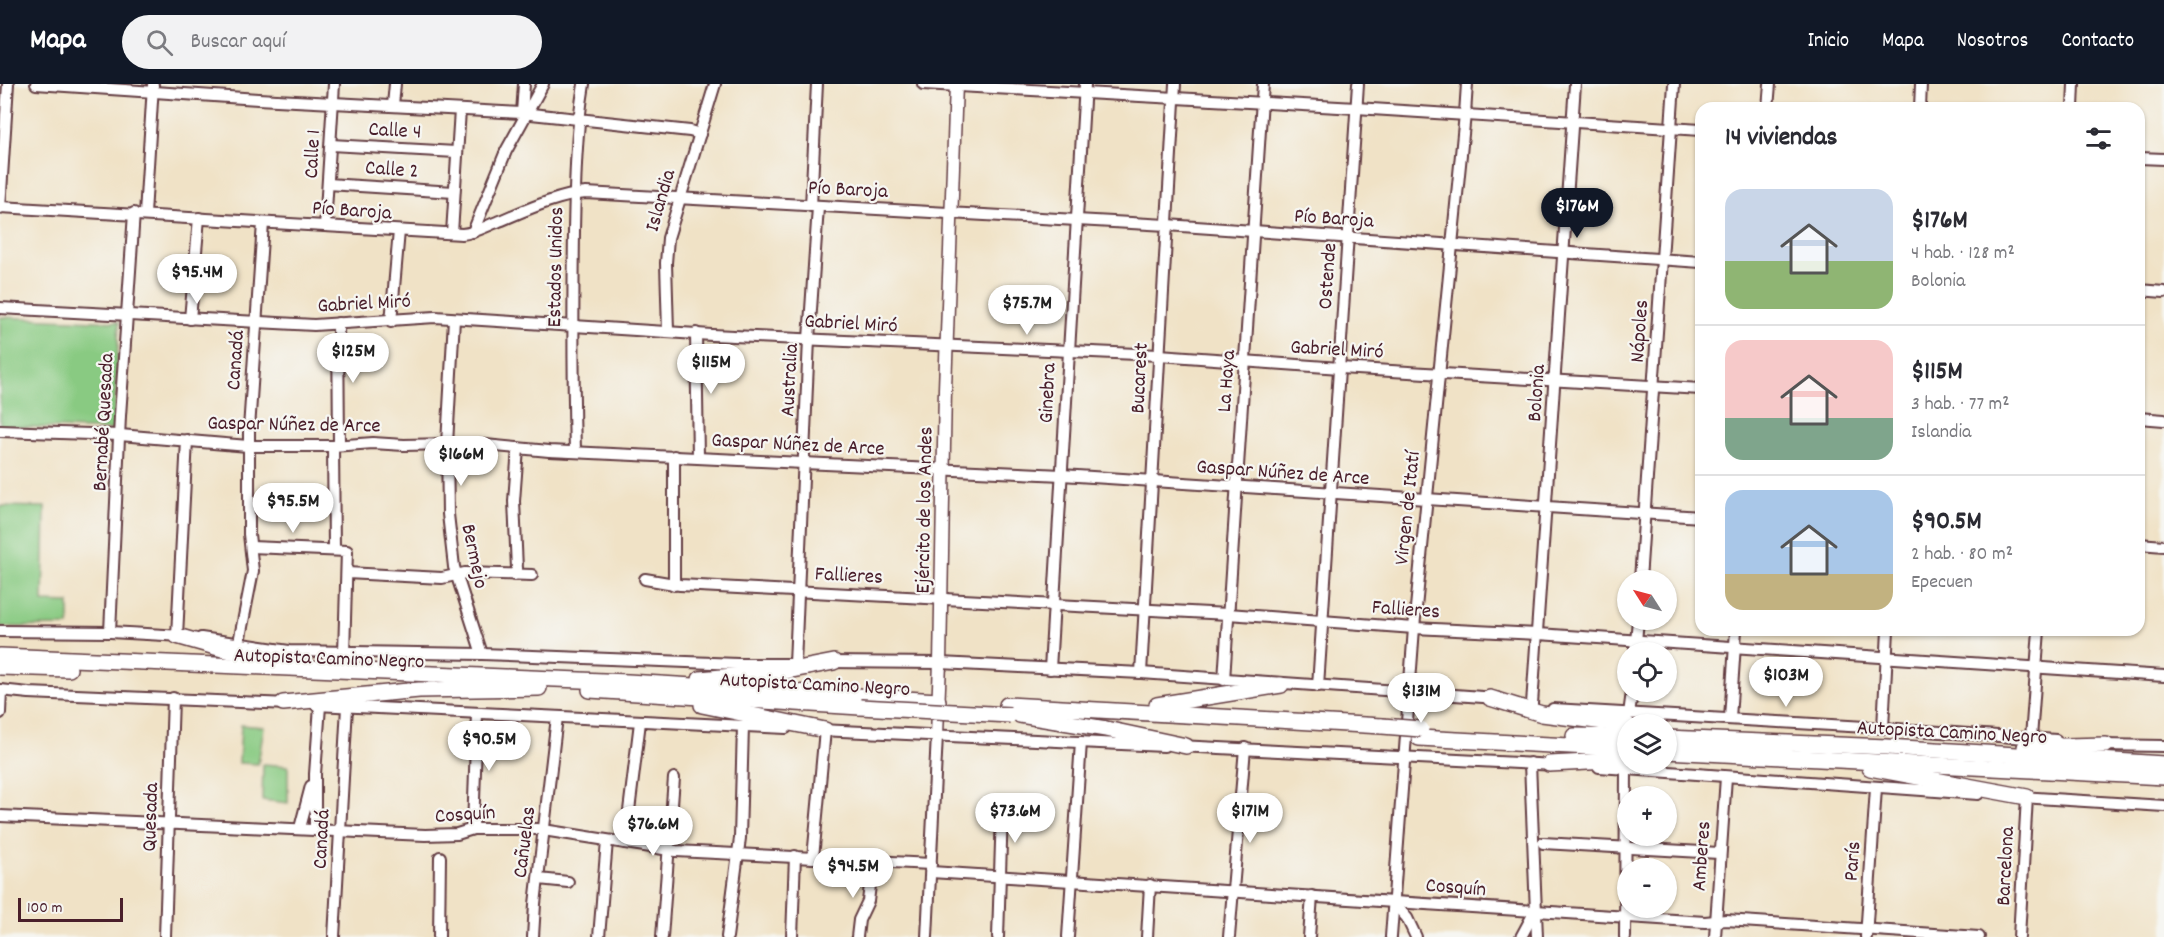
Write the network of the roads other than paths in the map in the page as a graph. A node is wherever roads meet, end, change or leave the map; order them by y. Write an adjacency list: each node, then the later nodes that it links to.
1 (8, 84): 47 (street)
2 (36, 84): 21 (street)
3 (334, 84): 24 (street, Calle 1)
4 (395, 84): 29 (street)
5 (524, 84): 32 (street)
6 (543, 84): 32 (street)
7 (584, 84): 34 (street, Estados Unidos)
8 (715, 84): 38 (street, Islandia)
9 (817, 84): 48 (street, Australia)
10 (923, 84): 20 (street)
11 (1175, 84): 23 (street, Bucarest)
12 (1263, 84): 25 (street, La Haya)
13 (1358, 84): 30 (street, Ostende)
14 (1467, 84): 33 (street, Virgen de Itatí)
15 (1575, 84): 35 (street, Bolonia)
16 (1674, 84): 36 (street, Nápoles)
17 (1770, 84): 26 (street)
18 (1921, 84): 27 (street)
19 (2074, 84): 28 (street)
20 (956, 85): 22 (street); 50 (main road, Ejército de los Andes)
21 (153, 88): 24 (street); 49 (street, Bernabé Quesada)
22 (1085, 88): 23 (street); 52 (street, Ginebra)
23 (1174, 98): 25 (street); 54 (street, Bucarest)
24 (333, 102): 29 (street); 39 (street, Calle 1)
25 (1261, 102): 30 (street); 57 (street, La Haya)
26 (1768, 102)
27 (1920, 102)
28 (2073, 102)
29 (393, 105): 31 (street)
30 (1356, 108): 33 (street); 60 (street, Ostende)
31 (460, 110): 32 (street); 40 (street)
32 (525, 114): 34 (street); 58 (street)
33 (1466, 114): 35 (street); 61 (street, Virgen de Itatí)
34 (578, 119): 38 (street); 45 (street, Estados Unidos)
35 (1572, 122): 36 (street); 62 (street, Bolonia)
36 (1671, 128): 37 (street); 63 (street, Nápoles)
37 (1695, 130)
38 (700, 134): 46 (street, Islandia)
39 (331, 145): 40 (street, Calle 4); 43 (street, Calle 1)
40 (456, 152): 44 (street)
41 (2145, 158): 42 (street)
42 (2164, 159)
43 (328, 183): 44 (street, Calle 2); 55 (street, Calle 1)
44 (454, 192): 59 (street)
45 (575, 195): 46 (street, Pío Baroja); 58 (street, Pío Baroja); 74 (street, Estados Unidos)
46 (679, 197): 48 (street, Pío Baroja); 75 (street, Islandia)
47 (0, 207): 49 (street, Pío Baroja)
48 (814, 207): 50 (street, Pío Baroja); 77 (street, Australia)
49 (139, 213): 51 (street, Pío Baroja); 68 (street, Bernabé Quesada)
50 (952, 213): 52 (street, Pío Baroja); 78 (main road, Ejército de los Andes)
51 (199, 218): 53 (street, Pío Baroja); 69 (street)
52 (1077, 220): 54 (street, Pío Baroja); 79 (street, Ginebra)
53 (262, 223): 55 (street, Pío Baroja); 71 (street, Canadá)
54 (1167, 225): 57 (street, Pío Baroja); 80 (street, Bucarest)
55 (326, 226): 56 (street, Pío Baroja)
56 (399, 231): 59 (street, Pío Baroja); 72 (street)
57 (1253, 231): 60 (street, Pío Baroja); 81 (street, La Haya)
58 (473, 232): 59 (street, Pío Baroja)
59 (452, 233)
60 (1348, 237): 61 (street, Pío Baroja); 82 (street, Ostende)
61 (1452, 245): 62 (street, Pío Baroja); 83 (street, Virgen de Itatí)
62 (1563, 252): 63 (street, Pío Baroja); 84 (street, Bolonia)
63 (1662, 259): 64 (street, Pío Baroja); 85 (street, Nápoles)
64 (1695, 262)
65 (2145, 290): 66 (street)
66 (2164, 292)
67 (0, 308): 68 (street, Gabriel Miró)
68 (128, 315): 69 (street, Gabriel Miró); 90 (street, Bernabé Quesada)
69 (190, 319): 71 (street, Gabriel Miró)
70 (454, 319): 72 (street, Gabriel Miró); 74 (street, Gabriel Miró); 92 (street, Bermejo)
71 (256, 322): 73 (street, Gabriel Miró); 94 (street, Canadá)
72 (391, 322): 73 (street, Gabriel Miró)
73 (338, 323): 93 (street)
74 (572, 325): 75 (street, Gabriel Miró); 96 (street, Estados Unidos)
75 (668, 331): 76 (street, Gabriel Miró)
76 (696, 333): 77 (street, Gabriel Miró); 98 (street)
77 (809, 339): 78 (street, Gabriel Miró); 99 (street, Australia)
78 (947, 346): 79 (street, Gabriel Miró); 100 (main road, Ejército de los Andes)
79 (1068, 352): 80 (street, Gabriel Miró); 101 (street, Ginebra)
80 (1159, 355): 81 (street, Gabriel Miró); 102 (street, Bucarest)
81 (1245, 362): 82 (street, Gabriel Miró); 103 (street, La Haya)
82 (1340, 368): 83 (street, Gabriel Miró); 104 (street, Ostende)
83 (1439, 373): 84 (street, Gabriel Miró); 105 (street, Virgen de Itatí)
84 (1555, 380): 85 (street, Gabriel Miró); 106 (street, Bolonia)
85 (1653, 386): 86 (street, Gabriel Miró); 107 (street, Nápoles)
86 (1695, 389)
87 (2145, 418): 88 (street)
88 (2164, 420)
89 (0, 431): 90 (street, Gaspar Núñez de Arce)
90 (120, 435): 91 (street, Gaspar Núñez de Arce); 129 (street, Bernabé Quesada)
91 (187, 440): 94 (street, Gaspar Núñez de Arce); 131 (street)
92 (447, 444): 93 (street, Gaspar Núñez de Arce); 95 (street, Gaspar Núñez de Arce); 115 (street, Bermejo)
93 (336, 445): 94 (street, Gaspar Núñez de Arce); 112 (street)
94 (248, 446): 111 (street, Canadá)
95 (518, 448): 96 (street, Gaspar Núñez de Arce); 116 (street)
96 (575, 451): 97 (street, Gaspar Núñez de Arce)
97 (674, 456): 98 (street, Gaspar Núñez de Arce); 119 (street)
98 (698, 457): 99 (street, Gaspar Núñez de Arce)
99 (803, 463): 100 (street, Gaspar Núñez de Arce); 120 (street, Australia)
100 (944, 470): 101 (street, Gaspar Núñez de Arce); 121 (main road, Ejército de los Andes)
101 (1062, 475): 102 (street, Gaspar Núñez de Arce); 122 (street, Ginebra)
102 (1151, 482): 103 (street, Gaspar Núñez de Arce); 123 (street, Bucarest)
103 (1237, 488): 104 (street, Gaspar Núñez de Arce); 124 (street, La Haya)
104 (1329, 494): 105 (street, Gaspar Núñez de Arce); 125 (street, Ostende)
105 (1426, 499): 106 (street, Gaspar Núñez de Arce); 126 (street, Virgen de Itatí)
106 (1547, 506): 107 (street, Gaspar Núñez de Arce); 130 (street, Bolonia)
107 (1645, 513): 108 (street, Gaspar Núñez de Arce); 113 (street, Nápoles)
108 (1695, 517)
109 (2145, 544): 110 (street)
110 (2164, 546)
111 (251, 547): 112 (street); 136 (street, Canadá)
112 (334, 549): 114 (street)
113 (1641, 570)
114 (347, 573): 115 (street); 138 (street)
115 (456, 574): 116 (street); 139 (street, Bermejo)
116 (514, 574): 117 (street)
117 (532, 575)
118 (645, 579): 119 (street, Fallieres)
119 (674, 585): 120 (street, Fallieres)
120 (798, 591): 121 (street, Fallieres); 144 (street, Australia)
121 (940, 599): 122 (street, Fallieres); 143 (main road, Ejército de los Andes)
122 (1054, 605): 123 (street, Fallieres); 147 (street, Ginebra)
123 (1144, 611): 124 (street, Fallieres); 149 (street, Bucarest)
124 (1228, 614): 125 (street, Fallieres); 151 (street, La Haya)
125 (1323, 621): 126 (street, Fallieres); 154 (street, Ostende)
126 (1414, 628): 130 (street, Fallieres); 158 (street, Virgen de Itatí)
127 (1638, 630): 135 (street)
128 (0, 631): 129 (street)
129 (110, 632): 131 (street)
130 (1538, 634): 135 (street, Fallieres); 163 (street, Bolonia)
131 (177, 636): 136 (street); 148 (highway)
132 (1736, 636): 137 (street)
133 (1888, 636): 141 (street)
134 (2039, 636): 146 (street)
135 (1637, 641): 137 (street, Fallieres)
136 (239, 642): 138 (street)
137 (1735, 646): 141 (street, Fallieres); 172 (street)
138 (344, 653): 139 (street)
139 (483, 654): 144 (street)
140 (0, 656): 148 (highway, Autopista Camino Negro)
141 (1887, 657): 146 (street, Fallieres); 177 (street)
142 (834, 662): 143 (street); 144 (street); 152 (highway)
143 (940, 663): 147 (street); 182 (main road, Ejército de los Andes)
144 (795, 664)
145 (0, 667): 155 (highway, Autopista Camino Negro)
146 (2036, 667): 150 (street, Fallieres); 184 (street)
147 (1050, 669): 149 (street)
148 (351, 670): 152 (highway, Autopista Camino Negro)
149 (1141, 674): 151 (street)
150 (2164, 676)
151 (1224, 680): 153 (street)
152 (628, 682): 161 (highway, Autopista Camino Negro)
153 (1281, 685): 154 (street); 166 (highway)
154 (1318, 686): 158 (street)
155 (539, 688): 157 (highway, Autopista Camino Negro); 162 (highway)
156 (1, 690): 159 (street); 168 (street)
157 (598, 691): 161 (highway, Autopista Camino Negro); 178 (highway)
158 (1408, 691): 160 (street); 196 (street, Virgen de Itatí)
159 (173, 698): 162 (street); 212 (street, Quesada)
160 (1490, 698): 163 (street); 173 (highway)
161 (860, 701): 167 (highway, Autopista Camino Negro, bridge)
162 (284, 704): 164 (street)
163 (1532, 704): 171 (street)
164 (320, 706): 165 (street); 203 (street)
165 (347, 707): 169 (street); 216 (street, Canadá)
166 (1068, 707): 167 (highway, Autopista Camino Negro); 179 (highway, Autopista Camino Negro)
167 (1013, 711): 179 (highway, Autopista Camino Negro); 188 (highway)
168 (0, 713)
169 (477, 713): 170 (street); 215 (street)
170 (557, 717): 175 (street); 217 (street, Cañuelas)
171 (1617, 718)
172 (1730, 718): 174 (street); 177 (street)
173 (1617, 719)
174 (1677, 719)
175 (640, 722): 176 (street); 219 (street)
176 (743, 726): 178 (street); 223 (street)
177 (1883, 728): 184 (street)
178 (825, 730): 182 (street); 227 (street)
179 (1382, 730): 180 (highway, Autopista Camino Negro, bridge)
180 (1420, 733): 183 (highway, Autopista Camino Negro); 193 (highway, Autopista Camino Negro)
181 (1677, 734): 189 (highway)
182 (937, 735): 186 (street); 230 (street, Ejército de los Andes)
183 (1617, 737)
184 (2031, 738): 187 (street)
185 (1677, 740): 189 (highway, Autopista Camino Negro)
186 (1081, 742): 188 (street); 233 (street)
187 (2106, 745): 190 (highway); 191 (street)
188 (1186, 746): 192 (street)
189 (1717, 747): 190 (highway, Autopista Camino Negro); 194 (highway, Autopista Camino Negro); 195 (highway); 197 (highway, Autopista Camino Negro)
190 (1887, 747): 202 (highway, Autopista Camino Negro)
191 (2164, 747)
192 (1245, 748): 196 (street); 236 (street)
193 (1617, 748)
194 (1677, 750)
195 (1677, 755)
196 (1404, 756): 198 (street); 238 (street, Virgen de Itatí)
197 (1829, 758): 202 (highway, Autopista Camino Negro); 208 (highway)
198 (1530, 763): 199 (street); 239 (street)
199 (1549, 764): 200 (highway)
200 (1617, 764)
201 (1677, 771): 205 (street)
202 (2164, 772)
203 (315, 774): 213 (street); 214 (street)
204 (1627, 774): 221 (street)
205 (1726, 777): 207 (street); 224 (street, Amberes)
206 (674, 778): 222 (street)
207 (1876, 788): 208 (street); 244 (street, París)
208 (2027, 797): 209 (street); 267 (street, Barcelona)
209 (2164, 806)
210 (1002, 811): 231 (street)
211 (0, 816): 212 (street, Cosquín)
212 (168, 824): 213 (street, Cosquín); 245 (street, Quesada)
213 (300, 828): 214 (street, Cosquín)
214 (315, 829): 216 (street, Cosquín)
215 (473, 829): 216 (street, Cosquín); 217 (street, Cosquín)
216 (340, 831): 246 (street, Canadá)
217 (545, 832): 218 (street, Cosquín); 232 (street, Cañuelas)
218 (607, 842): 219 (street, Cosquín); 249 (street)
219 (625, 843): 222 (street, Cosquín)
220 (1544, 843): 221 (street)
221 (1626, 847): 224 (street); 228 (street)
222 (668, 849): 223 (street, Cosquín); 250 (street)
223 (737, 853): 225 (street, Cosquín); 251 (street)
224 (1719, 853): 243 (street, Amberes)
225 (795, 856): 227 (street, Cosquín); 252 (street)
226 (440, 857): 247 (street)
227 (813, 858): 229 (street, Cosquín)
228 (1626, 858)
229 (873, 862): 230 (street, Cosquín); 253 (street)
230 (931, 868): 231 (street, Cosquín); 254 (street, Ejército de los Andes)
231 (1000, 877): 233 (street, Cosquín); 255 (street)
232 (539, 879): 234 (street); 248 (street, Cañuelas)
233 (1072, 881): 235 (street, Cosquín); 256 (street)
234 (568, 882)
235 (1150, 885): 236 (street, Cosquín); 257 (street)
236 (1232, 890): 237 (street, Cosquín); 258 (street)
237 (1312, 896): 238 (street, Cosquín); 259 (street)
238 (1393, 902): 239 (street, Cosquín); 260 (street, Virgen de Itatí); 261 (street)
239 (1535, 911): 240 (street, Cosquín); 262 (street); 263 (street)
240 (1617, 916)
241 (1624, 918): 264 (street)
242 (1651, 918): 243 (street, Cosquín)
243 (1716, 921): 244 (street, Cosquín); 265 (street, Amberes)
244 (1866, 933): 266 (street, Cosquín)
245 (165, 937)
246 (334, 937)
247 (439, 937)
248 (533, 937)
249 (599, 937)
250 (662, 937)
251 (727, 937)
252 (792, 937)
253 (856, 937)
254 (927, 937)
255 (998, 937)
256 (1068, 937)
257 (1147, 937)
258 (1229, 937)
259 (1309, 937)
260 (1391, 937)
261 (1416, 937)
262 (1521, 937)
263 (1537, 937)
264 (1625, 937)
265 (1715, 937)
266 (1979, 937)
267 (2019, 937)

